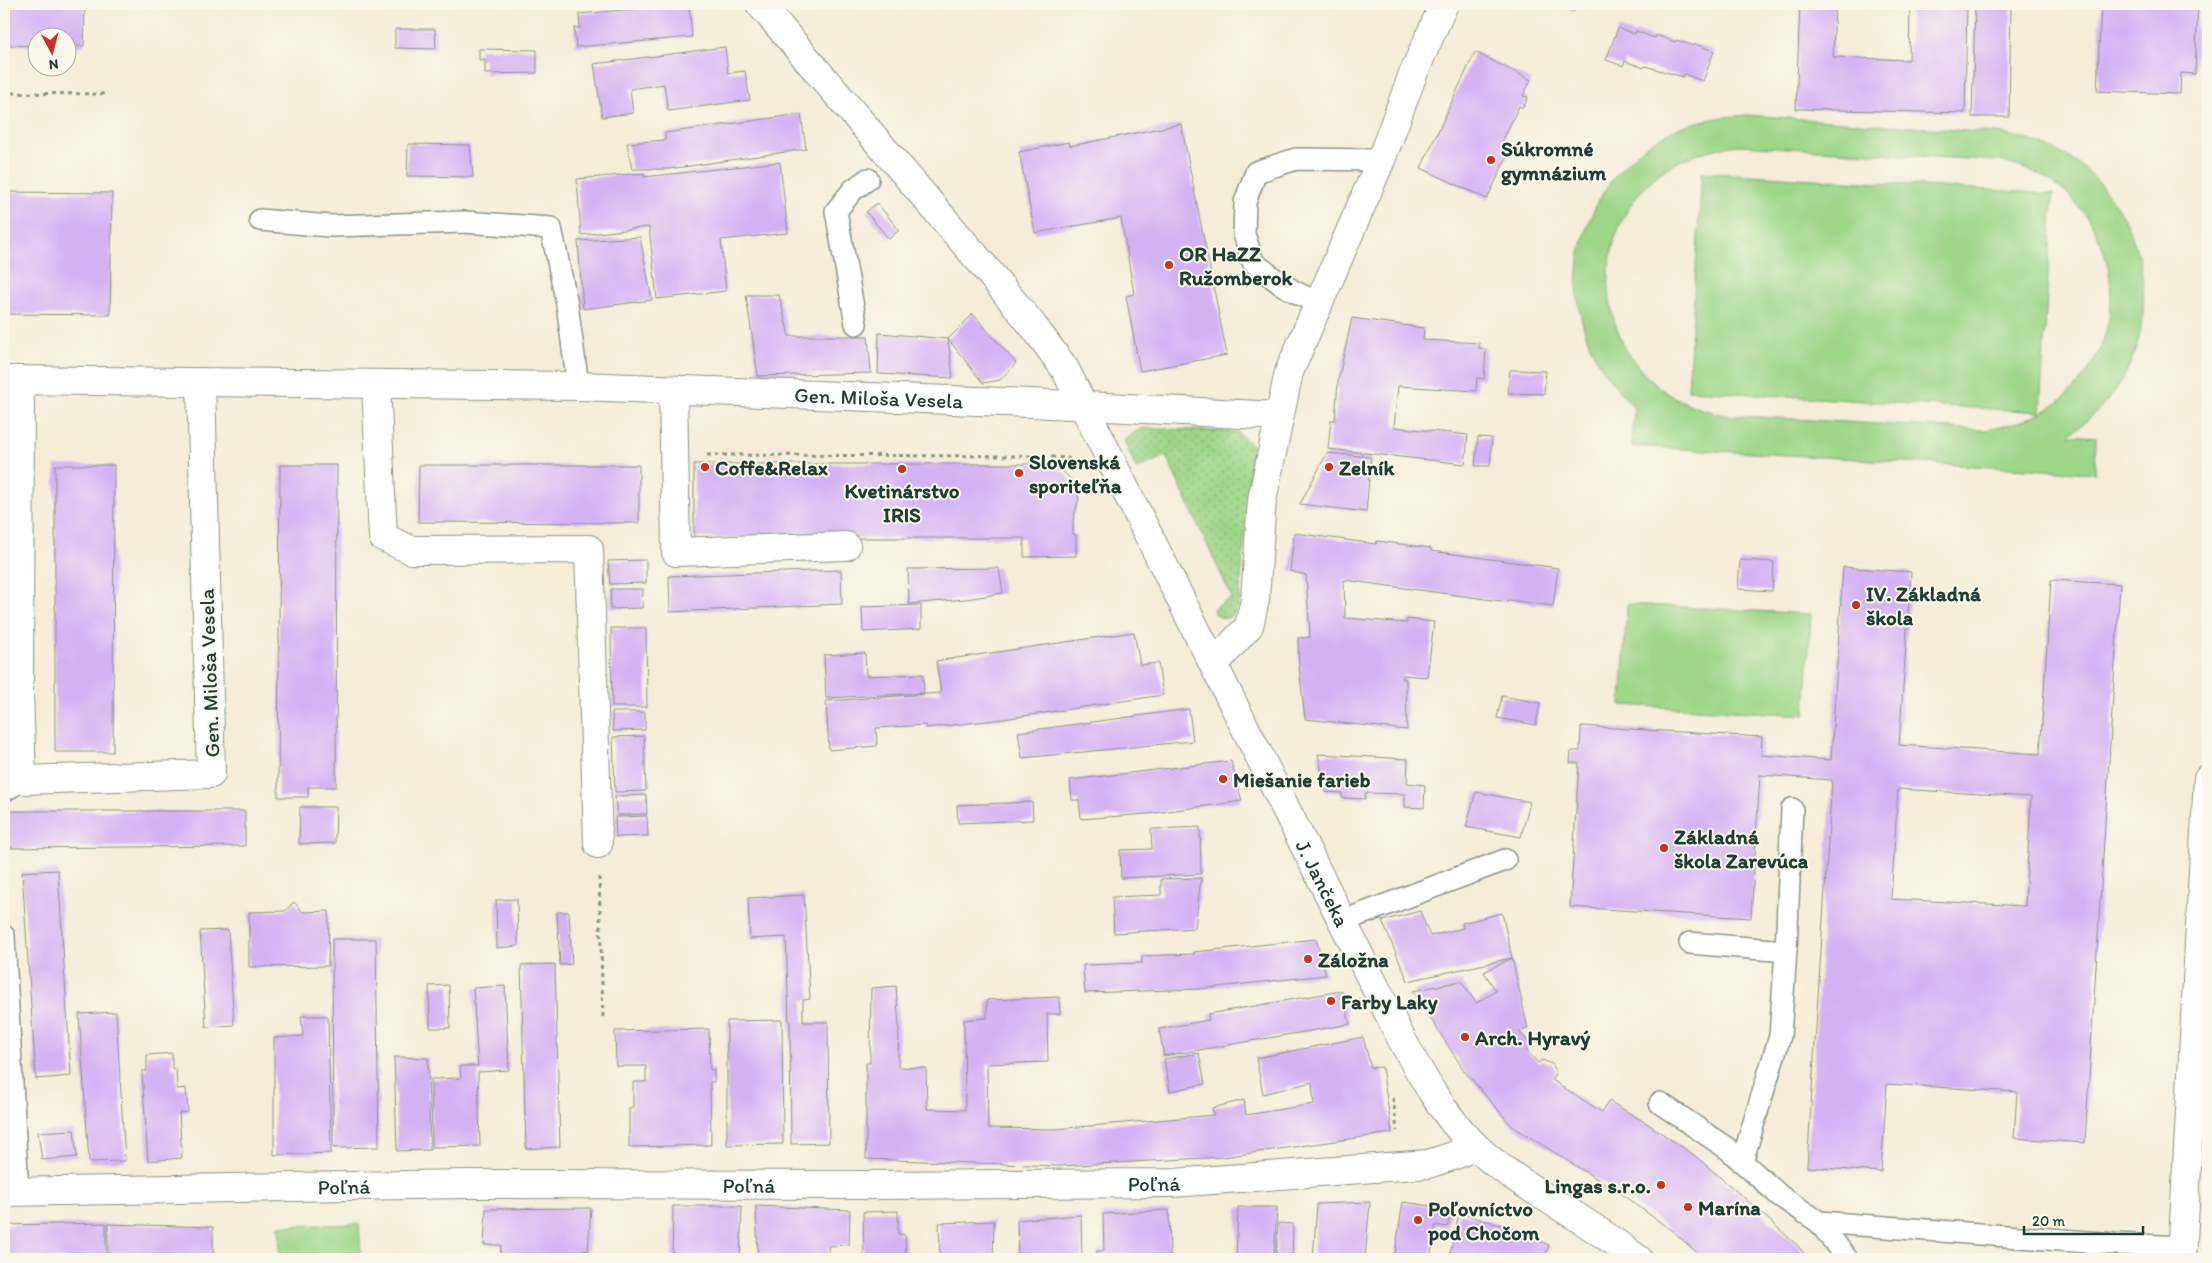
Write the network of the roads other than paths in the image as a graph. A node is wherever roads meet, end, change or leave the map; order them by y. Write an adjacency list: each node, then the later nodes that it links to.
1 (760, 4): 13 (street, J. Jančeka)
2 (1444, 4): 3 (street)
3 (1381, 160): 6 (street); 6 (lane)
4 (868, 179): 7 (lane)
5 (260, 220): 11 (lane)
6 (1318, 304): 14 (street)
7 (856, 324)
8 (12, 380): 9 (street, Gen. Miloša Vesela); 16 (street, Gen. Miloša Vesela)
9 (201, 382): 10 (street, Gen. Miloša Vesela); 20 (street, Gen. Miloša Vesela)
10 (376, 384): 11 (street, Gen. Miloša Vesela); 22 (street)
11 (578, 386): 12 (street, Gen. Miloša Vesela)
12 (674, 390): 13 (street, Gen. Miloša Vesela); 15 (street)
13 (1084, 406): 14 (street, Gen. Miloša Vesela); 17 (street, J. Jančeka)
14 (1278, 416): 17 (street)
15 (846, 546)
16 (11, 547): 18 (street, Gen. Miloša Vesela)
17 (1214, 664): 24 (street, J. Jančeka)
18 (11, 689): 20 (street, Gen. Miloša Vesela)
19 (2208, 778): 33 (street)
20 (13, 785)
21 (1792, 809): 27 (lane)
22 (598, 844)
23 (1505, 860): 24 (lane)
24 (1343, 922): 29 (street, J. Jančeka)
25 (4, 936): 31 (lane, Poľná)
26 (1690, 943): 27 (lane)
27 (1786, 952): 30 (lane)
28 (1660, 1103): 30 (lane)
29 (1475, 1146): 31 (street, Poľná); 34 (street, J. Jančeka)
30 (1742, 1162): 32 (lane)
31 (11, 1192)
32 (1819, 1222): 33 (lane); 35 (lane)
33 (2183, 1253)
34 (1638, 1259)
35 (1847, 1259)

